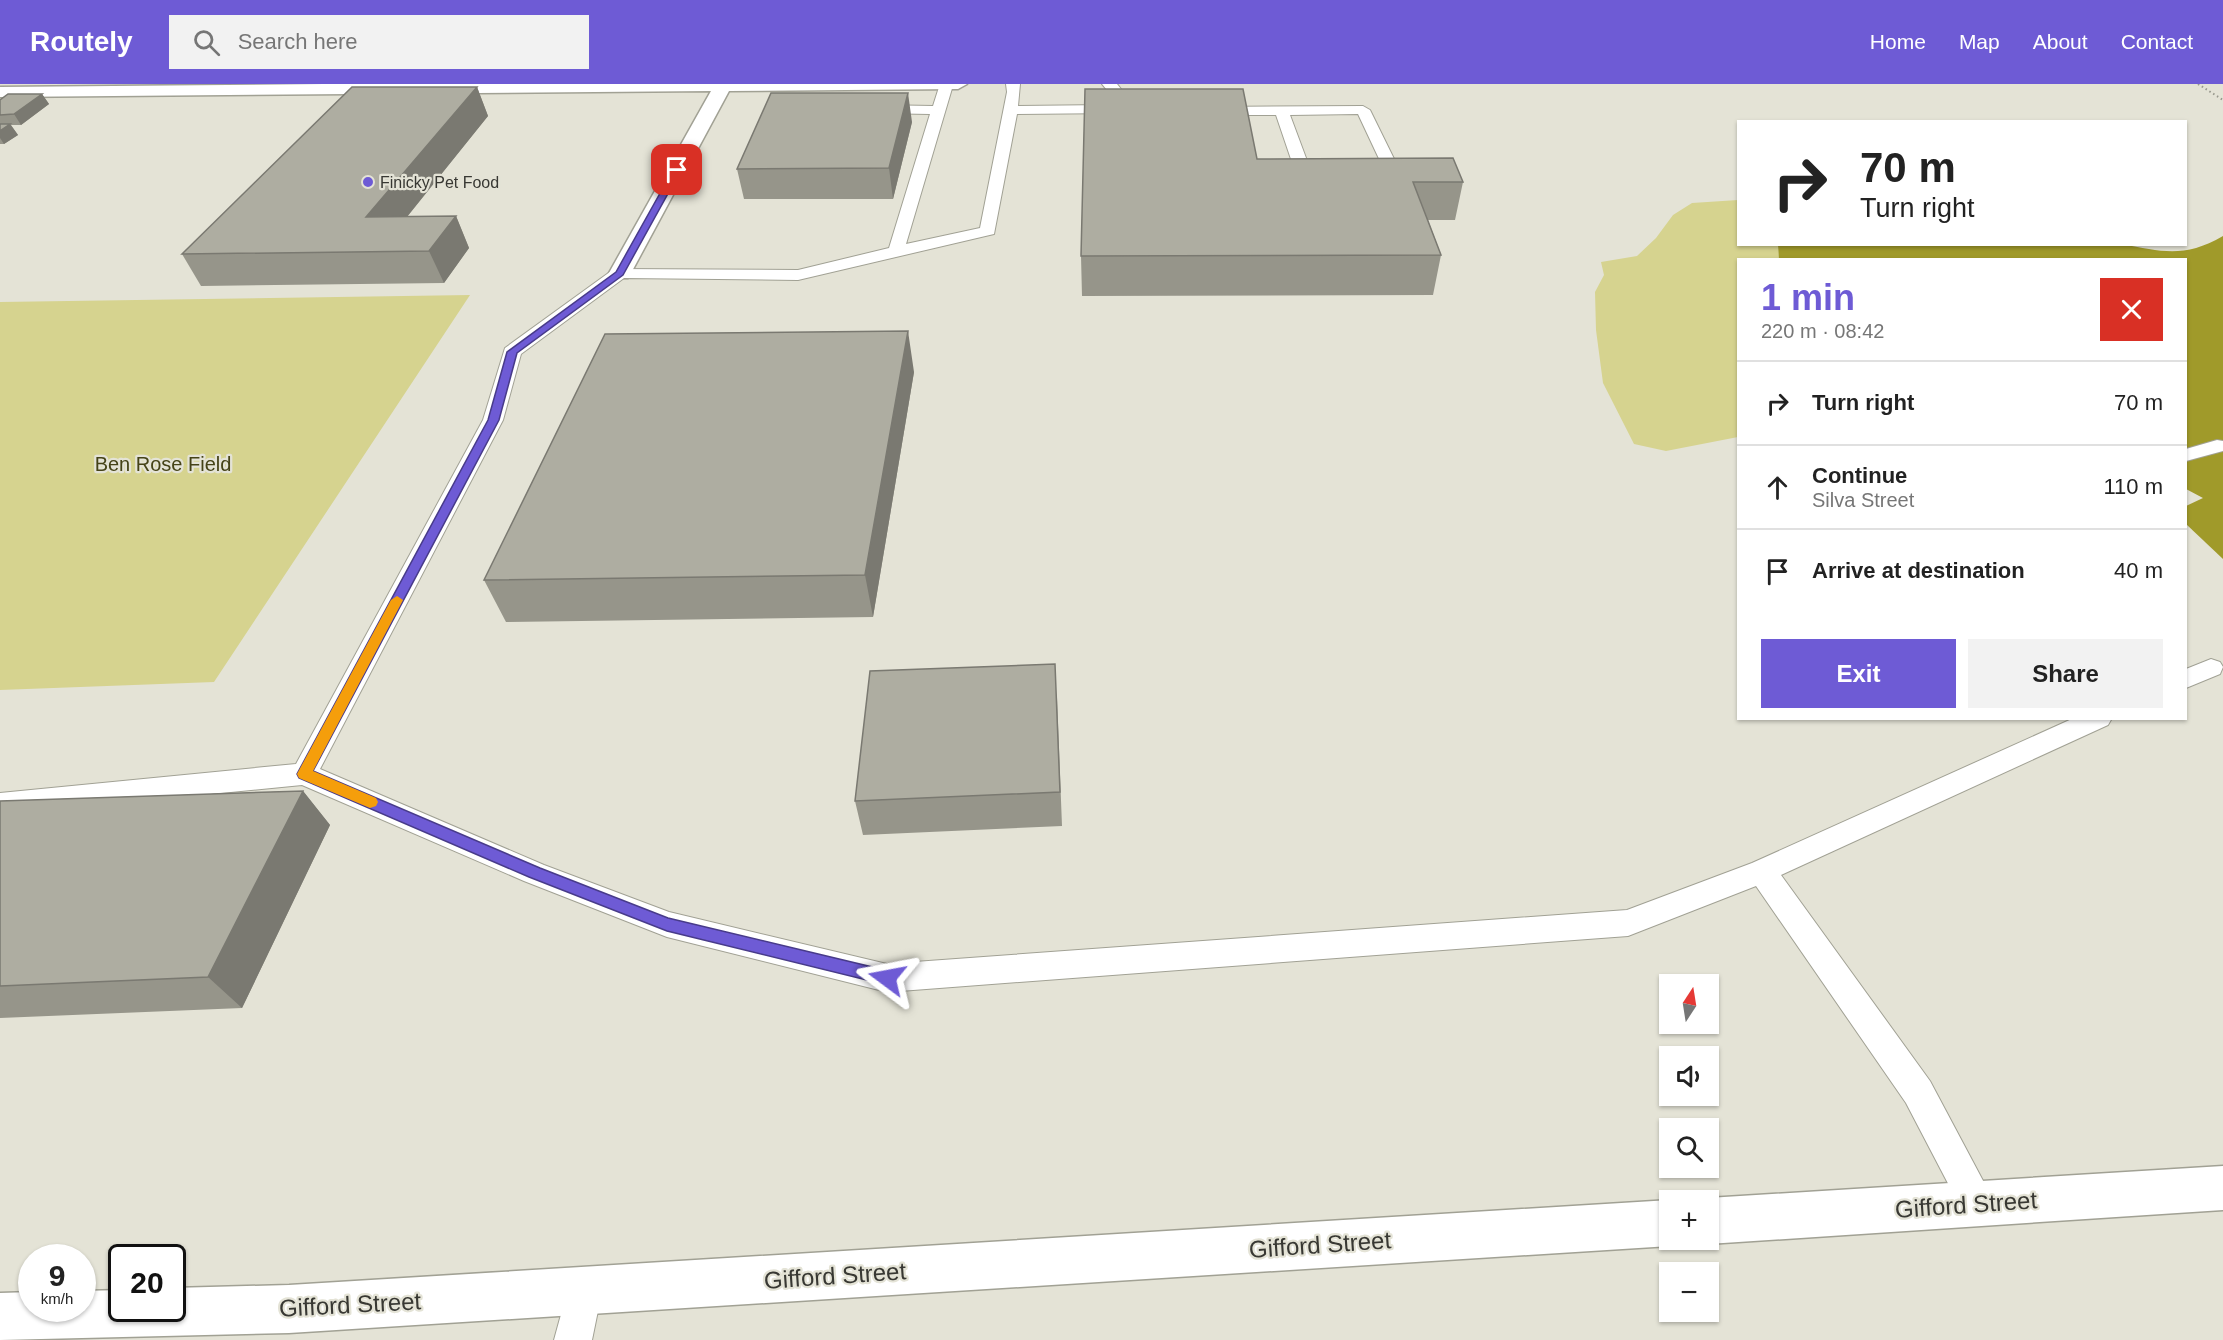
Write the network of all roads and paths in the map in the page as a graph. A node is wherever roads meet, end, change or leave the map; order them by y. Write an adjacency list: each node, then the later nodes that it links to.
1 (1013, 84): 14 (lane)
2 (1109, 84): 10 (lane)
3 (2198, 84): 9 (path)
4 (809, 85): 5 (street); 7 (street)
5 (952, 85): 13 (lane)
6 (339, 87): 7 (street); 8 (street)
7 (722, 87): 18 (street)
8 (0, 92)
9 (2223, 100)
10 (1114, 109): 11 (lane); 14 (lane)
11 (1138, 109)
12 (859, 110): 13 (lane)
13 (939, 110): 17 (lane)
14 (1011, 110): 17 (lane)
15 (1198, 110): 16 (lane)
16 (1282, 112): 16 (lane)
17 (897, 251): 18 (lane)
18 (620, 273): 24 (lane)
19 (2217, 446): 20 (lane)
20 (2187, 455)
21 (2211, 668): 22 (lane)
22 (2187, 679)
23 (2095, 720): 26 (lane)
24 (304, 774): 25 (lane); 26 (lane)
25 (0, 804)
26 (1762, 871): 28 (lane)
27 (2221, 1193): 28 (street, Gifford Street)
28 (1977, 1204): 29 (street, Gifford Street)
29 (1719, 1220)
30 (1659, 1224): 31 (street, Gifford Street)
31 (584, 1291): 32 (street, Gifford Street); 33 (lane)
32 (0, 1317)
33 (573, 1340)

